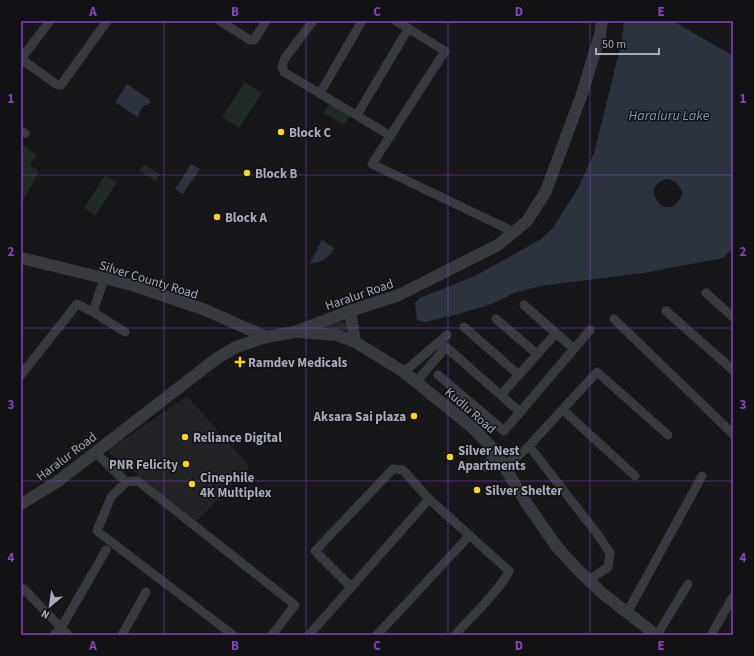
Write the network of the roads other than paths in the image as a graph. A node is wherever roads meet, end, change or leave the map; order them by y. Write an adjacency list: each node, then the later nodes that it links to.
1 (50, 21): 10 (street)
2 (107, 21): 10 (street)
3 (220, 21): 4 (street)
4 (266, 21)
5 (313, 21): 11 (street)
6 (362, 21): 11 (street)
7 (396, 21): 9 (street)
8 (602, 21): 14 (street, Haralur Road)
9 (408, 29): 12 (street); 13 (street)
10 (21, 59)
11 (320, 93): 12 (street)
12 (357, 115): 13 (street)
13 (391, 136): 14 (street)
14 (514, 232): 19 (street, Haralur Road)
15 (21, 258): 16 (street, Silver County Road)
16 (104, 279): 21 (street); 31 (street, Silver County Road)
17 (706, 293): 22 (street)
18 (524, 305): 29 (street)
19 (350, 311): 28 (street, Haralur Road); 32 (street)
20 (666, 311): 35 (street)
21 (92, 312): 27 (street); 37 (street)
22 (733, 317)
23 (496, 319): 34 (street)
24 (614, 319): 44 (street)
25 (464, 327): 39 (street)
26 (590, 330): 33 (street)
27 (125, 332)
28 (294, 332): 31 (street, Haralur Road); 32 (street, Kudlu Road)
29 (556, 333): 33 (street); 34 (street)
30 (447, 335): 36 (street)
31 (266, 337): 47 (street, Haralur Road)
32 (355, 342): 36 (street, Kudlu Road)
33 (574, 349): 43 (street)
34 (537, 354): 39 (street)
35 (733, 370)
36 (404, 372): 40 (street, Kudlu Road)
37 (21, 375)
38 (438, 375): 43 (street)
39 (519, 375): 41 (street)
40 (416, 382): 41 (street); 48 (street, Kudlu Road)
41 (501, 395): 43 (street)
42 (563, 410): 45 (street); 46 (street); 51 (street)
43 (520, 412)
44 (733, 434)
45 (668, 435)
46 (529, 446): 49 (street); 58 (street)
47 (95, 452): 53 (street); 55 (street, Haralur Road)
48 (496, 453): 49 (street, Kudlu Road); 50 (street)
49 (504, 465): 58 (street, Kudlu Road)
50 (485, 467)
51 (635, 476)
52 (702, 476): 64 (street)
53 (126, 482): 69 (street); 70 (street)
54 (429, 499): 56 (street); 60 (street); 60 (street)
55 (21, 504)
56 (470, 535): 72 (street); 73 (street)
57 (106, 550): 65 (street)
58 (589, 580): 64 (street, Kudlu Road)
59 (688, 584): 74 (street)
60 (351, 587): 71 (street)
61 (21, 592): 65 (street)
62 (146, 592): 68 (street)
63 (733, 597): 75 (street)
64 (627, 614): 74 (street, Kudlu Road)
65 (61, 628): 66 (street); 67 (street)
66 (54, 635)
67 (68, 635)
68 (122, 635)
69 (233, 635)
70 (272, 635)
71 (309, 635)
72 (377, 635)
73 (455, 635)
74 (656, 635)
75 (711, 635)

